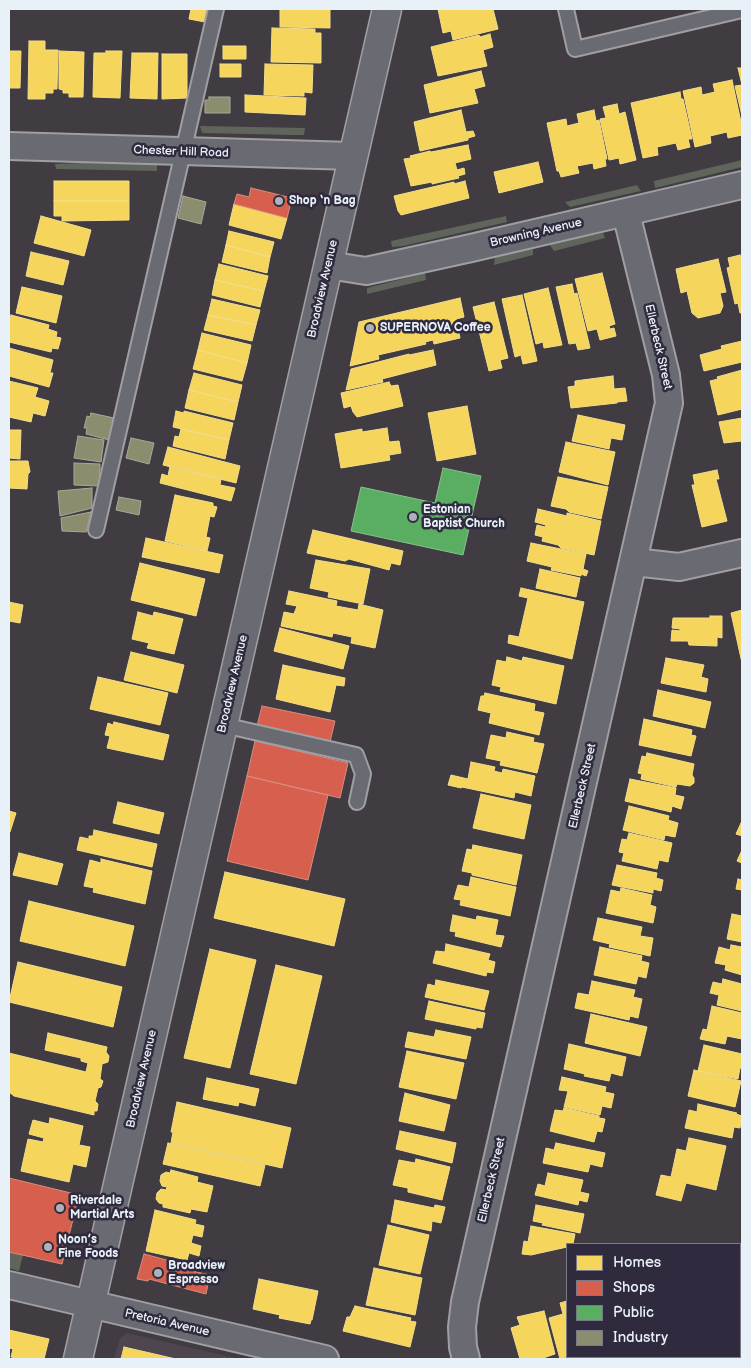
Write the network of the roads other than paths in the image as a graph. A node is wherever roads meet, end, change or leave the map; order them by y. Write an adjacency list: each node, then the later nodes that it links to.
1 (216, 9): 6 (lane)
2 (387, 9): 7 (main road, Broadview Avenue)
3 (566, 9): 4 (lane)
4 (742, 10)
5 (9, 146): 6 (street, Chester Hill Road)
6 (184, 152): 7 (street, Chester Hill Road); 11 (lane)
7 (353, 156): 10 (main road, Broadview Avenue)
8 (742, 185): 9 (street, Browning Avenue)
9 (626, 212): 10 (street, Browning Avenue); 13 (street, Ellerbeck Street)
10 (328, 265): 14 (main road, Broadview Avenue)
11 (96, 530)
12 (742, 553): 13 (street)
13 (634, 562): 21 (street, Ellerbeck Street)
14 (224, 725): 15 (lane); 17 (main road, Broadview Avenue)
15 (357, 802)
16 (9, 1285): 17 (street, Pretoria Avenue)
17 (90, 1305): 18 (street, Pretoria Avenue); 19 (main road, Broadview Avenue)
18 (261, 1352): 20 (street, Pretoria Avenue)
19 (78, 1359)
20 (326, 1359)
21 (466, 1359)

